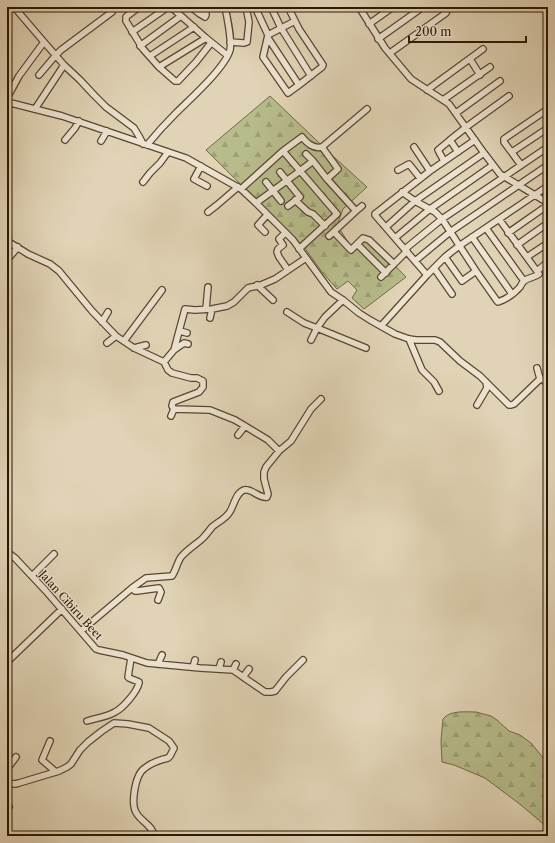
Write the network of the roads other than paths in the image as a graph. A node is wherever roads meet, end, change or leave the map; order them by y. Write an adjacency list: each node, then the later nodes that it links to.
1 (14, 7): 26 (street)
2 (138, 7): 22 (street)
3 (168, 7): 22 (street)
4 (172, 7): 17 (street)
5 (191, 7): 6 (street)
6 (204, 7)
7 (225, 7): 27 (street)
8 (246, 7): 27 (street)
9 (255, 7): 23 (street)
10 (271, 7): 21 (street)
11 (288, 7): 18 (street)
12 (393, 7): 19 (street)
13 (423, 7): 24 (street)
14 (361, 8): 19 (street)
15 (112, 12): 31 (street)
16 (446, 13): 30 (street)
17 (181, 16): 20 (street); 28 (street)
18 (295, 21): 21 (street); 40 (street)
19 (368, 24): 24 (street)
20 (194, 28): 25 (street); 33 (street)
21 (281, 28): 23 (street); 40 (street)
22 (132, 32): 28 (street)
23 (268, 36): 42 (street); 42 (street)
24 (378, 39): 30 (street)
25 (208, 41): 32 (street); 36 (street); 36 (street)
26 (44, 42): 31 (street); 45 (street)
27 (230, 42): 32 (street)
28 (140, 46): 33 (street)
29 (484, 49): 34 (street)
30 (390, 53): 43 (street)
31 (56, 55): 35 (street); 38 (street)
32 (228, 55): 60 (street)
33 (150, 56): 36 (street)
34 (470, 59): 39 (street); 43 (street)
35 (64, 65): 48 (street); 60 (street)
36 (159, 67)
37 (490, 67): 39 (street)
38 (39, 75)
39 (480, 75): 46 (street)
40 (311, 76): 42 (street)
41 (500, 81): 51 (street)
42 (299, 85)
43 (427, 90): 46 (street)
44 (509, 96): 53 (street)
45 (7, 98)
46 (443, 100): 51 (street)
47 (7, 102): 48 (street)
48 (35, 109): 52 (street)
49 (367, 109): 63 (street)
50 (548, 109): 67 (street)
51 (456, 113): 53 (street)
52 (79, 121): 55 (street); 56 (street)
53 (466, 127): 57 (street); 58 (street)
54 (548, 128): 67 (street)
55 (107, 131): 59 (street); 60 (street)
56 (65, 140)
57 (450, 140): 66 (street); 71 (street)
58 (475, 140): 66 (street); 68 (street)
59 (101, 141)
60 (145, 144): 65 (street)
61 (414, 147): 78 (street)
62 (548, 147): 73 (street)
63 (322, 148): 64 (street); 82 (street)
64 (283, 151): 77 (street); 89 (street)
65 (168, 152): 75 (street); 84 (street)
66 (458, 152): 71 (street)
67 (512, 152): 73 (street)
68 (484, 153): 72 (street); 95 (street)
69 (306, 154): 70 (street)
70 (313, 161): 77 (street); 82 (street)
71 (444, 161): 78 (street)
72 (493, 165): 80 (street); 100 (street)
73 (520, 165): 80 (street)
74 (548, 165): 86 (street)
75 (201, 166): 87 (street); 89 (street)
76 (398, 170): 81 (street)
77 (300, 171): 83 (street); 107 (street)
78 (430, 171): 81 (street)
79 (280, 172): 83 (street)
80 (504, 176): 86 (street); 104 (street)
81 (420, 178): 91 (street)
82 (327, 179): 101 (street)
83 (287, 181): 90 (street); 93 (street)
84 (143, 182)
85 (266, 182): 90 (street)
86 (518, 185): 92 (street); 111 (street)
87 (207, 186)
88 (548, 186): 92 (street)
89 (239, 188): 96 (street); 102 (street)
90 (273, 191): 94 (street); 96 (street)
91 (402, 192): 95 (street); 108 (street)
92 (536, 195): 97 (street); 105 (street)
93 (295, 200): 98 (street); 107 (street)
94 (281, 201)
95 (415, 201): 100 (street); 108 (street)
96 (256, 203): 103 (street)
97 (548, 204): 114 (street)
98 (288, 206)
99 (362, 206): 101 (street)
100 (430, 209): 104 (street); 116 (street)
101 (356, 211): 113 (street)
102 (208, 212)
103 (267, 215): 110 (street); 112 (street)
104 (442, 219): 111 (street); 124 (street)
105 (499, 219): 109 (street); 114 (street)
106 (548, 223): 120 (street)
107 (326, 225): 113 (street); 123 (street)
108 (386, 227): 116 (street)
109 (486, 228): 115 (street); 139 (street)
110 (265, 232)
111 (450, 232): 121 (street); 129 (street)
112 (285, 233): 123 (street); 133 (street)
113 (333, 233): 119 (street)
114 (508, 233): 120 (street)
115 (472, 237): 121 (street); 144 (street)
116 (395, 238): 124 (street)
117 (7, 241): 122 (street)
118 (548, 243): 127 (street)
119 (357, 244): 131 (street); 136 (street)
120 (518, 244): 127 (street)
121 (459, 246): 125 (street); 134 (street)
122 (18, 247): 128 (street); 151 (street)
123 (299, 249): 126 (street)
124 (406, 250): 129 (street); 131 (street)
125 (445, 257): 132 (street); 134 (street)
126 (306, 258): 133 (street); 146 (street)
127 (527, 258): 135 (street)
128 (7, 260)
129 (415, 261): 137 (street)
130 (548, 262): 135 (street)
131 (394, 264): 136 (street)
132 (434, 268): 137 (street); 143 (street)
133 (288, 270): 140 (street)
134 (476, 271): 144 (street)
135 (537, 271): 139 (street)
136 (386, 273): 138 (street)
137 (427, 275): 152 (street)
138 (381, 278)
139 (524, 282): 144 (street)
140 (257, 285): 145 (street); 147 (street)
141 (208, 287): 147 (street)
142 (162, 290): 159 (street)
143 (452, 294)
144 (512, 294)
145 (273, 300)
146 (343, 300): 152 (street); 153 (street)
147 (209, 309): 150 (street); 154 (street)
148 (108, 312): 151 (street)
149 (287, 312): 153 (street)
150 (210, 318)
151 (102, 322): 156 (street)
152 (381, 326): 157 (street)
153 (317, 328): 158 (street); 164 (street)
154 (180, 332): 155 (street); 165 (street)
155 (187, 333)
156 (116, 336): 159 (street); 160 (street)
157 (409, 339): 169 (street); 171 (street)
158 (311, 340)
159 (124, 341): 163 (street)
160 (107, 343)
161 (188, 344): 165 (street)
162 (146, 345): 163 (street)
163 (134, 348): 166 (street)
164 (366, 348)
165 (174, 350): 166 (street)
166 (164, 362): 174 (street)
167 (537, 368): 168 (street)
168 (540, 379): 169 (street); 170 (street)
169 (486, 382): 173 (street)
170 (548, 384)
171 (439, 391)
172 (321, 399): 178 (street)
173 (477, 405)
174 (174, 409): 175 (street); 176 (street)
175 (171, 416)
176 (245, 426): 177 (street); 178 (street)
177 (238, 435)
178 (279, 451): 182 (street)
179 (7, 552): 181 (street, Jalan Cibiru Beet)
180 (54, 554): 181 (street)
181 (32, 576): 184 (street, Jalan Cibiru Beet)
182 (132, 588): 183 (street); 185 (street)
183 (158, 600)
184 (62, 609): 185 (street, Jalan Cibiru Beet); 190 (street)
185 (81, 631): 187 (street, Jalan Cibiru Beet)
186 (162, 655): 192 (street)
187 (131, 658): 192 (street, Jalan Cibiru Beet); 199 (street)
188 (195, 660): 194 (street)
189 (303, 660): 198 (street)
190 (7, 662)
191 (221, 662): 196 (street)
192 (158, 664): 194 (street, Jalan Cibiru Beet)
193 (236, 664): 197 (street)
194 (193, 667): 196 (street, Jalan Cibiru Beet)
195 (249, 668): 198 (street)
196 (220, 669): 197 (street, Jalan Cibiru Beet)
197 (233, 670): 198 (street)
198 (243, 677)
199 (117, 711): 200 (street); 201 (street)
200 (87, 721)
201 (114, 723): 205 (street); 207 (street)
202 (50, 741): 205 (street)
203 (16, 757): 204 (street)
204 (7, 769)
205 (56, 772): 206 (street)
206 (7, 783)
207 (154, 836)

